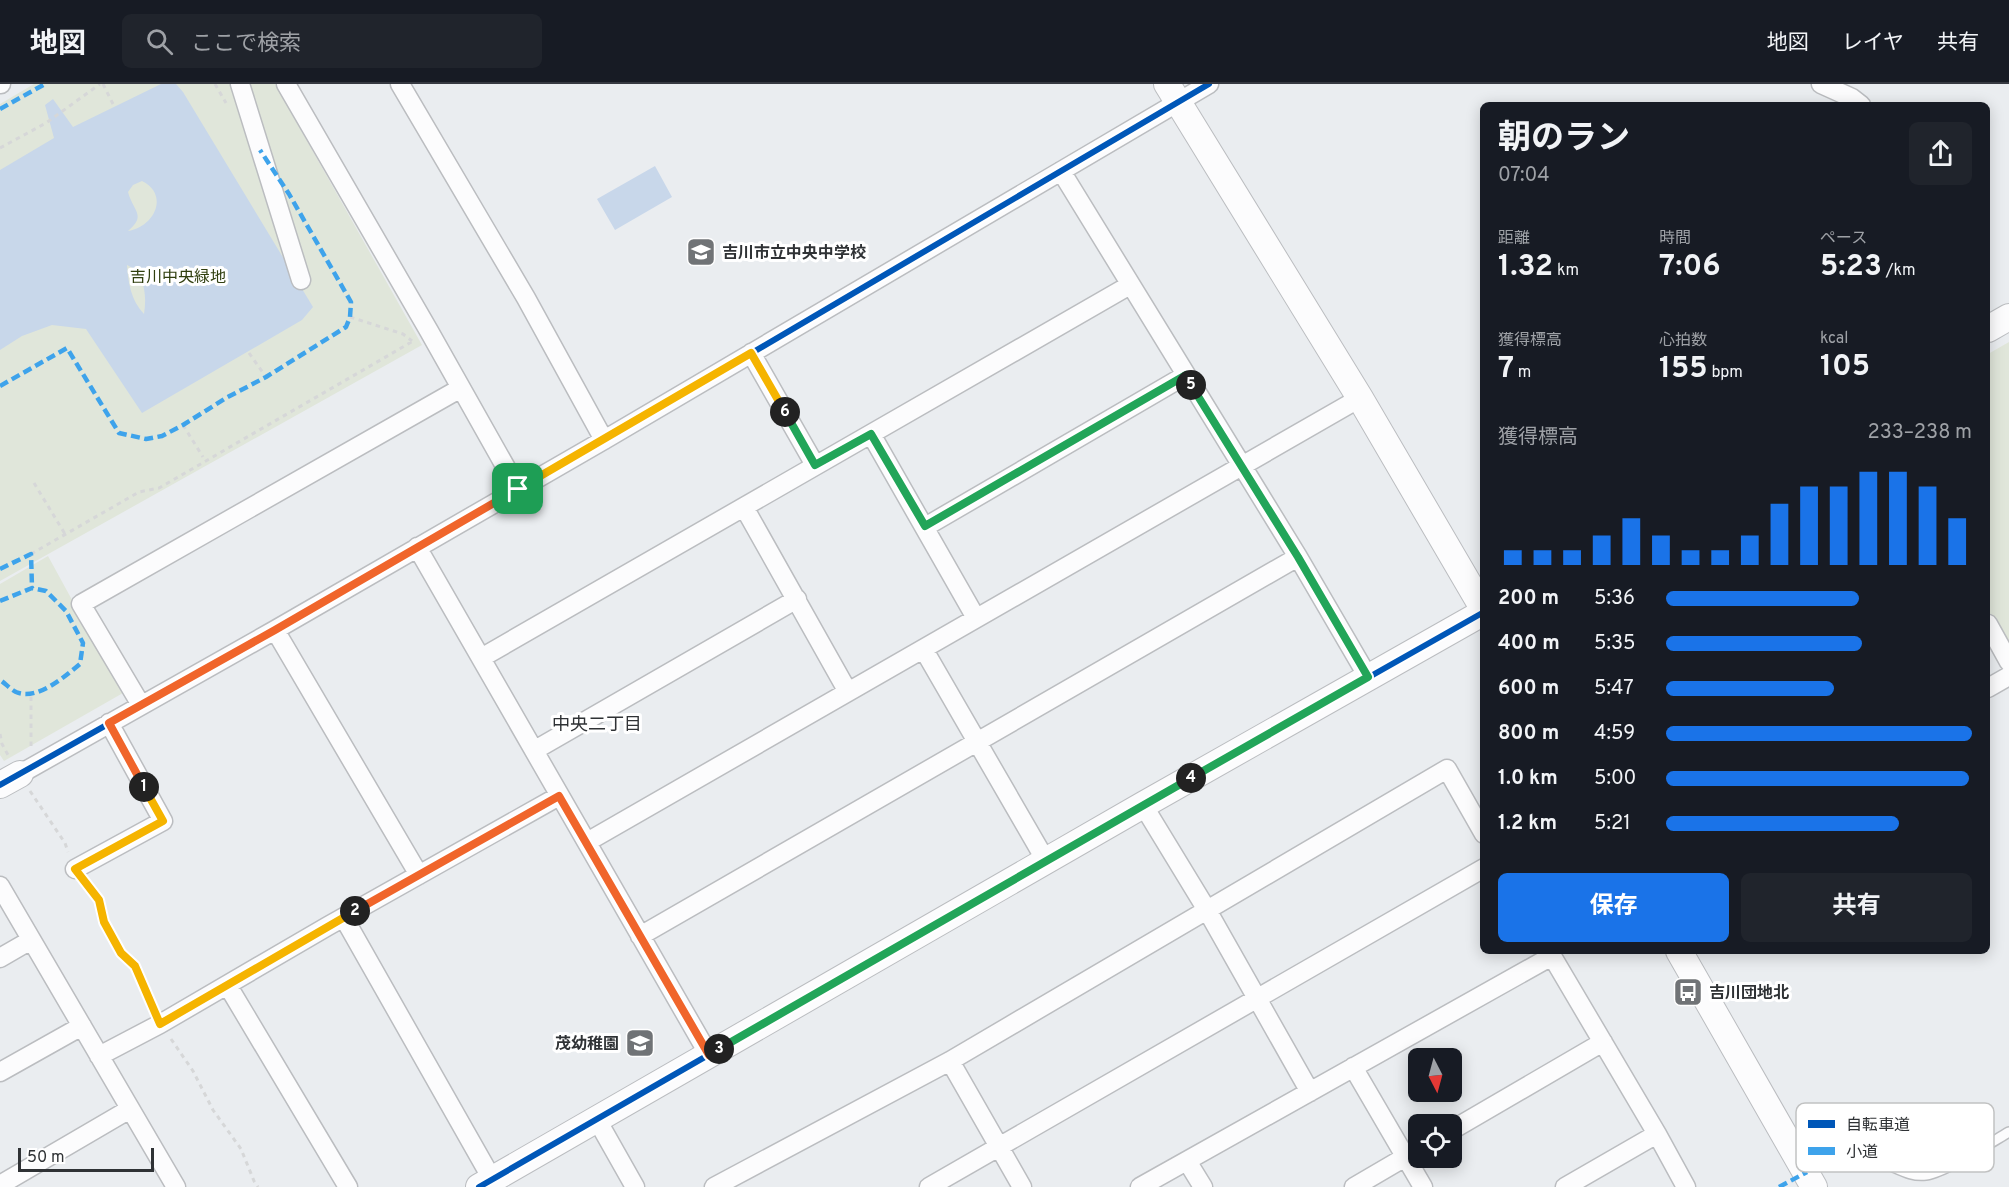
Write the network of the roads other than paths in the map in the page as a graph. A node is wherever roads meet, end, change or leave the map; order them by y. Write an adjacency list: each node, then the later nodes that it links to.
1 (240, 84): 9 (street)
2 (286, 84): 13 (street)
3 (400, 84): 16 (street)
4 (1209, 84): 6 (street)
5 (1821, 84): 7 (street)
6 (1172, 93): 8 (street); 14 (street)
7 (1857, 102)
8 (1061, 171): 10 (street); 11 (street)
9 (301, 280)
10 (1130, 285): 12 (street); 15 (street)
11 (751, 353): 16 (street); 17 (street)
12 (1186, 375): 18 (street); 21 (street)
13 (461, 388): 19 (street); 37 (street)
14 (1360, 398): 18 (street); 25 (street)
15 (871, 434): 17 (street); 21 (street)
16 (604, 440): 19 (street)
17 (815, 465): 20 (street)
18 (1241, 466): 23 (street); 27 (street)
19 (518, 489): 22 (street)
20 (744, 507): 24 (street); 31 (street)
21 (925, 526): 27 (street)
22 (417, 547): 29 (street); 31 (street)
23 (1298, 557): 34 (street); 39 (street)
24 (797, 599): 36 (street); 40 (street)
25 (1480, 604)
26 (1480, 613): 34 (street)
27 (976, 618): 30 (street)
28 (1990, 628): 32 (street)
29 (275, 630): 37 (street); 49 (street)
30 (924, 650): 36 (street); 39 (street)
31 (481, 658): 40 (street)
32 (2009, 662)
33 (2009, 675): 35 (street)
34 (1368, 677): 43 (street)
35 (1990, 687)
36 (848, 692): 45 (street)
37 (141, 705): 38 (street)
38 (109, 723): 41 (street); 47 (street)
39 (978, 742): 46 (street); 53 (street)
40 (535, 750): 42 (street)
41 (6, 778)
42 (559, 796): 45 (street); 49 (street)
43 (1143, 805): 46 (street); 51 (street)
44 (1480, 827): 51 (street)
45 (587, 842): 53 (street)
46 (1046, 861): 62 (street)
47 (75, 869)
48 (1480, 870): 59 (street)
49 (419, 875): 52 (street)
50 (0, 886): 54 (street)
51 (1207, 910): 59 (street); 64 (street)
52 (344, 918): 58 (street); 82 (street)
53 (640, 936): 62 (street)
54 (32, 940): 57 (street); 60 (street)
55 (1550, 954): 61 (street); 65 (street)
56 (1681, 954): 77 (street)
57 (0, 958)
58 (228, 986): 63 (street); 85 (street)
59 (1257, 998): 67 (street); 74 (street)
60 (82, 1026): 63 (street); 66 (street)
61 (1603, 1042): 70 (street); 72 (street)
62 (709, 1055): 69 (street)
63 (99, 1056): 68 (street)
64 (950, 1061): 74 (street); 87 (street)
65 (1353, 1067): 67 (street); 75 (street)
66 (0, 1072)
67 (1310, 1092): 78 (street)
68 (130, 1109): 83 (street); 84 (street)
69 (596, 1118): 82 (street); 86 (street)
70 (1462, 1124)
71 (2009, 1132): 73 (lane)
72 (1657, 1134): 94 (street); 95 (street)
73 (1994, 1140)
74 (1000, 1147): 88 (street); 89 (street)
75 (1408, 1147)
76 (1408, 1155): 92 (street)
77 (1796, 1155)
78 (1187, 1161): 90 (street); 91 (street)
79 (1417, 1168): 93 (street)
80 (1903, 1172): 81 (lane)
81 (1934, 1172)
82 (485, 1183)
83 (0, 1185)
84 (176, 1187)
85 (348, 1187)
86 (635, 1187)
87 (714, 1187)
88 (929, 1187)
89 (1022, 1187)
90 (1140, 1187)
91 (1203, 1187)
92 (1354, 1187)
93 (1423, 1187)
94 (1565, 1187)
95 (1686, 1187)

